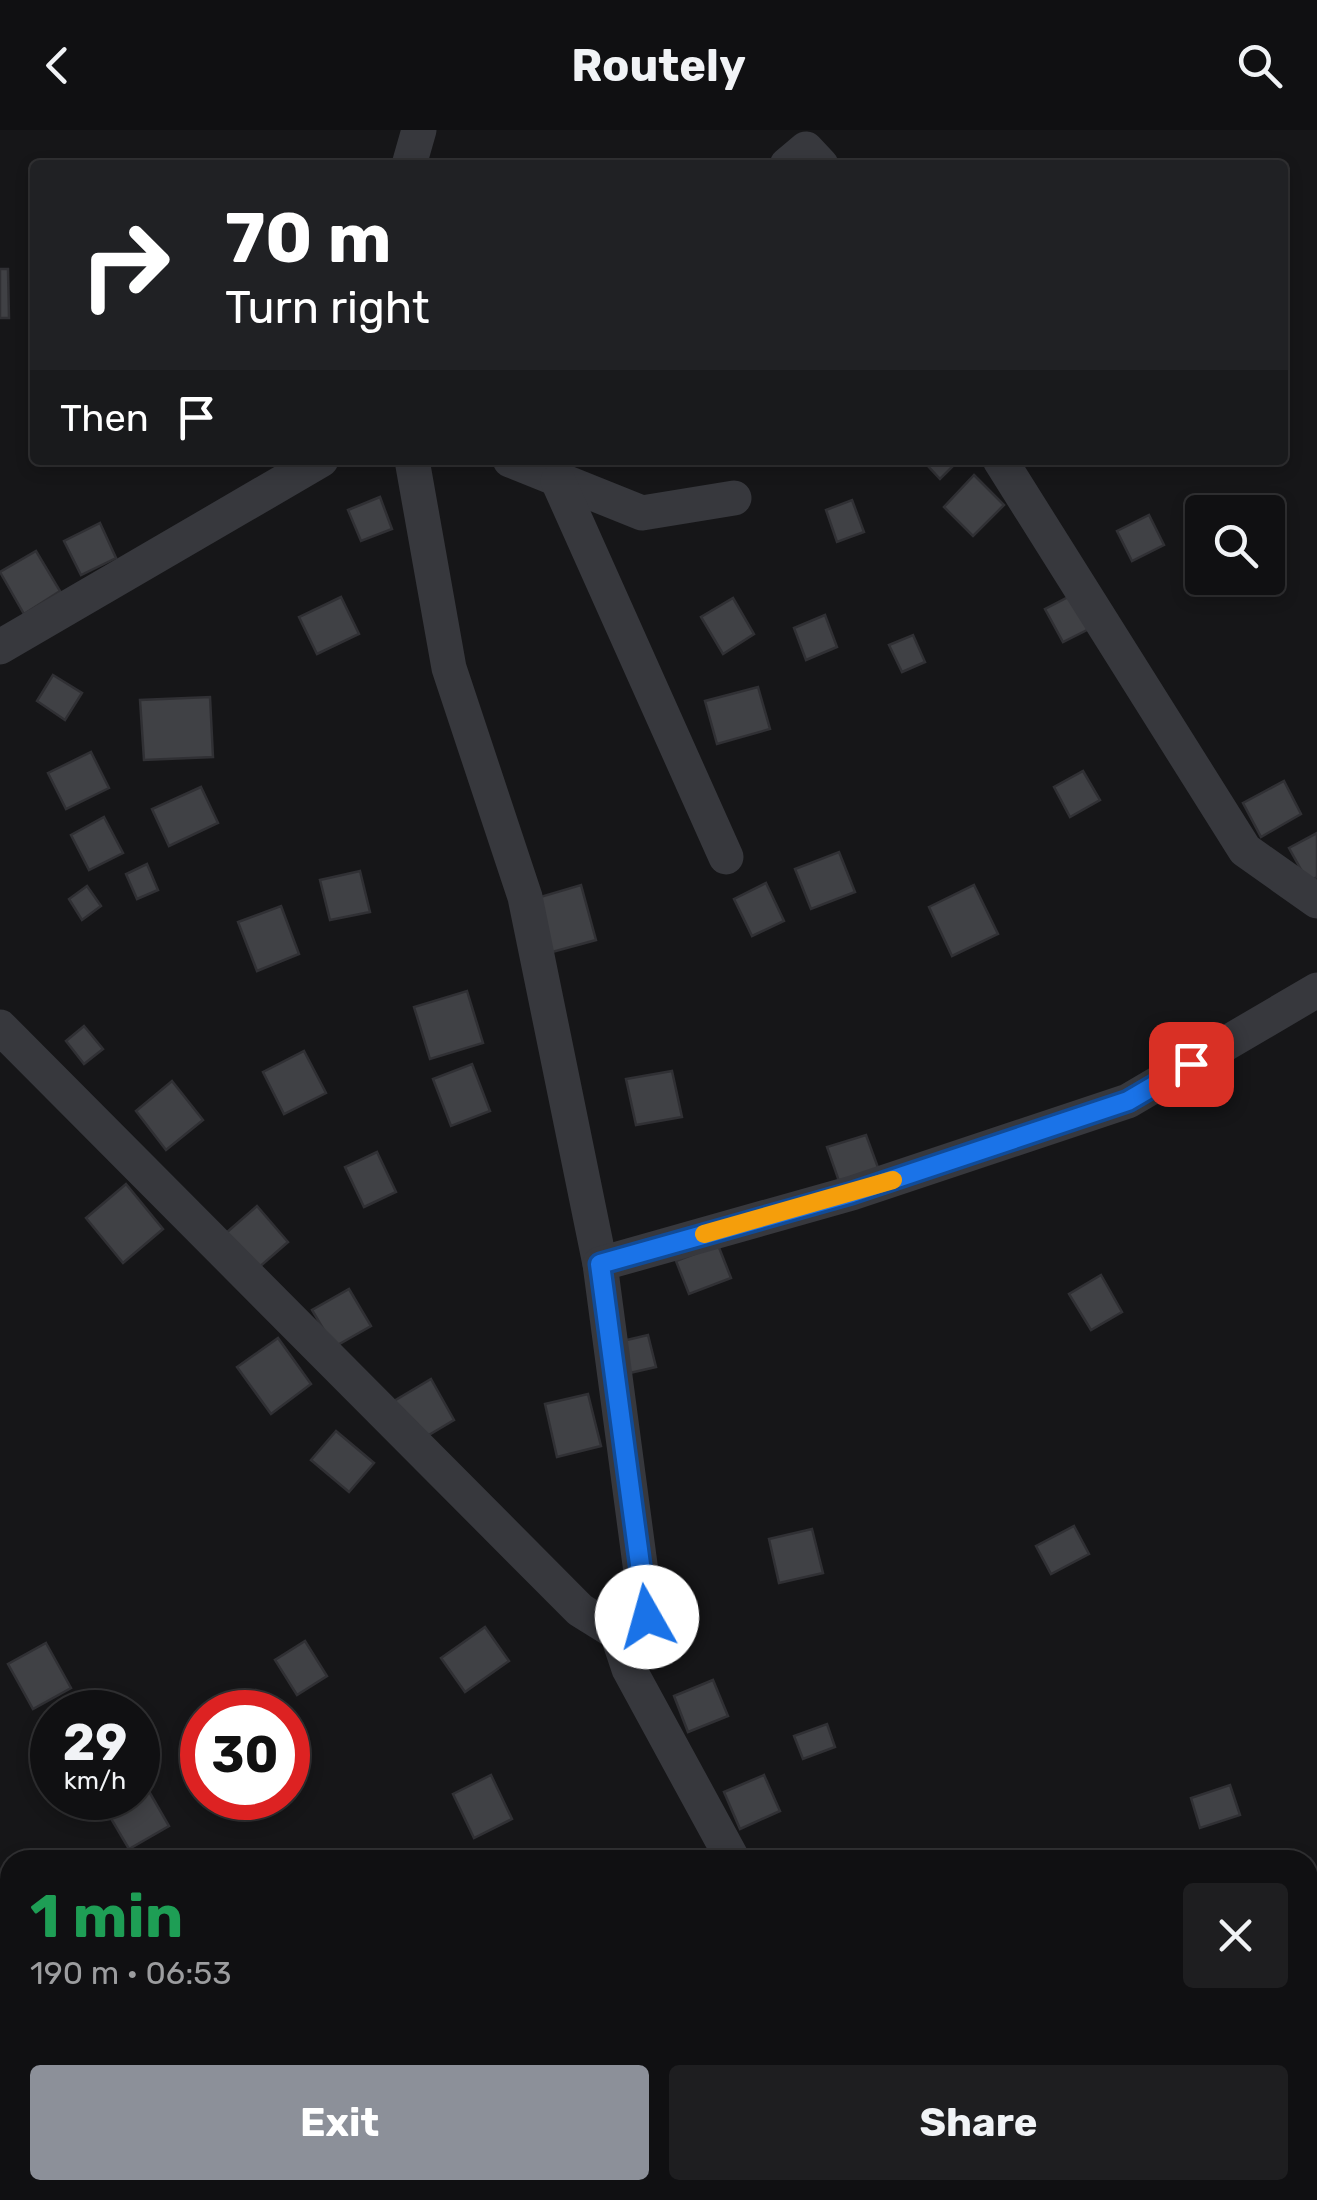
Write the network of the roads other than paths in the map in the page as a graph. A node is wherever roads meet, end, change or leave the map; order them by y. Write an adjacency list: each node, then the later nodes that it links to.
1 (419, 130): 2 (street)
2 (410, 160)
3 (793, 160): 4 (street)
4 (816, 160)
5 (313, 465): 11 (street)
6 (413, 465): 16 (street)
7 (521, 465): 9 (street)
8 (1003, 465): 13 (street)
9 (558, 481): 10 (street); 12 (street)
10 (734, 498)
11 (0, 648)
12 (726, 857)
13 (1317, 902)
14 (1317, 990): 16 (street)
15 (0, 1028): 17 (street)
16 (600, 1264): 17 (street)
17 (617, 1633): 18 (street)
18 (728, 1850)

